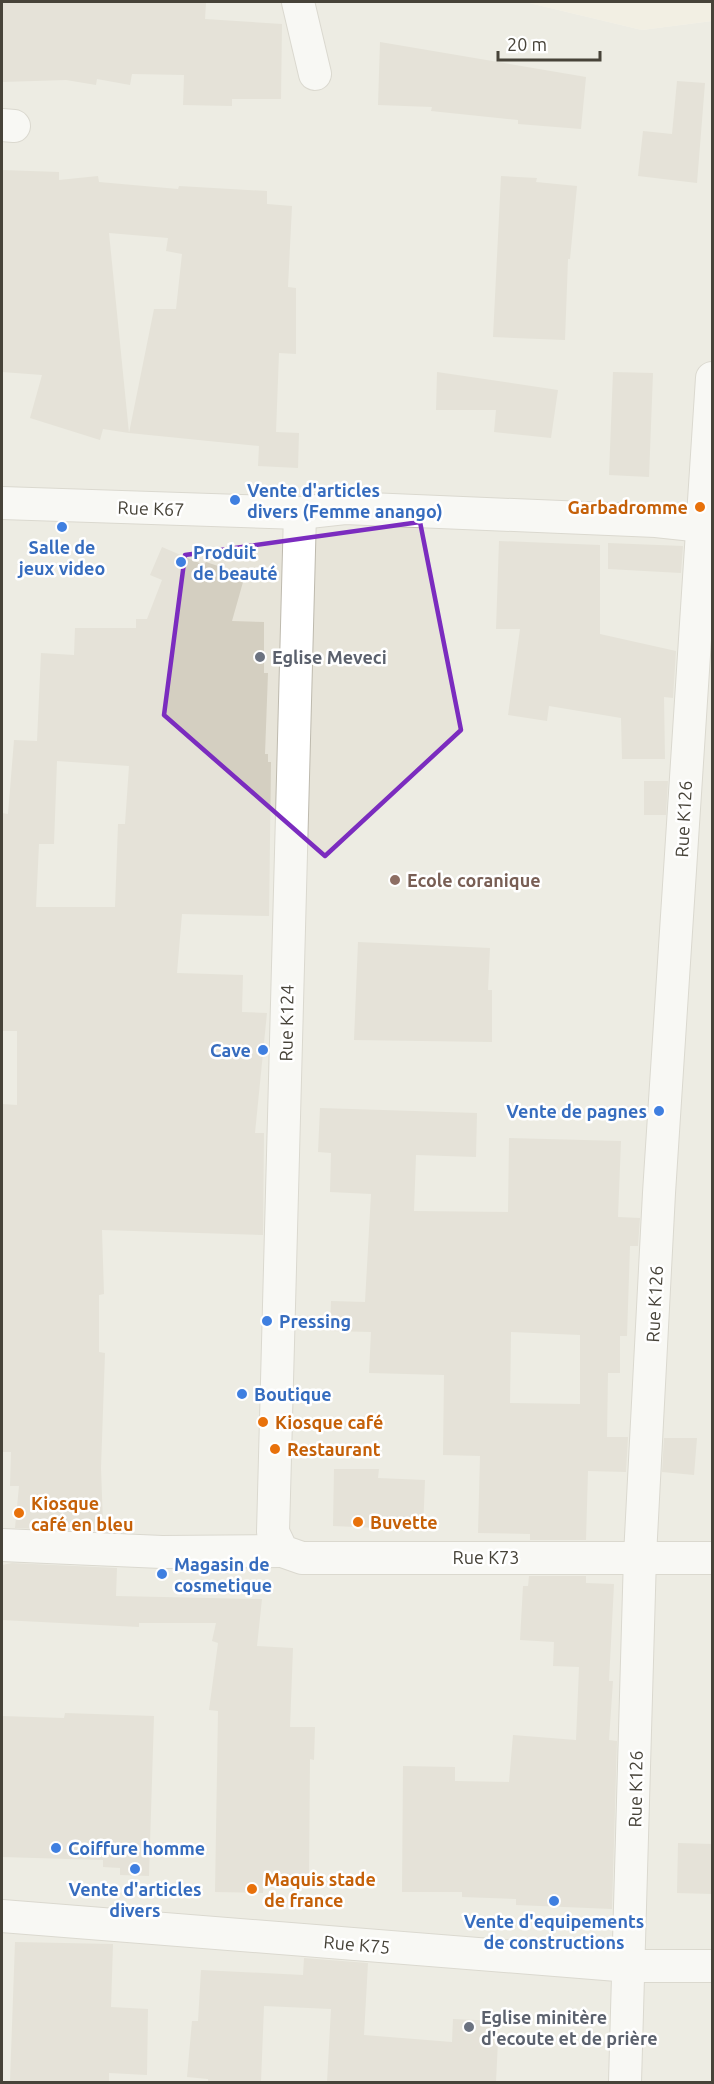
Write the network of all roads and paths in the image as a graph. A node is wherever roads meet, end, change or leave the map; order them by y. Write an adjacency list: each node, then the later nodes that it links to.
1 (298, 2): 2 (street)
2 (315, 74)
3 (712, 378): 6 (street, Rue K126)
4 (2, 503): 5 (street, Rue K67)
5 (300, 513): 6 (street, Rue K67); 7 (street, Rue K124)
6 (707, 526): 9 (street, Rue K126)
7 (278, 1542): 8 (street, Rue K73); 9 (street, Rue K73)
8 (2, 1545)
9 (640, 1556): 10 (street, Rue K73); 12 (street, Rue K126)
10 (712, 1558)
11 (2, 1916): 12 (street, Rue K75)
12 (630, 1966): 13 (street, Rue K75); 14 (street, Rue K126)
13 (712, 1966)
14 (625, 2082)

